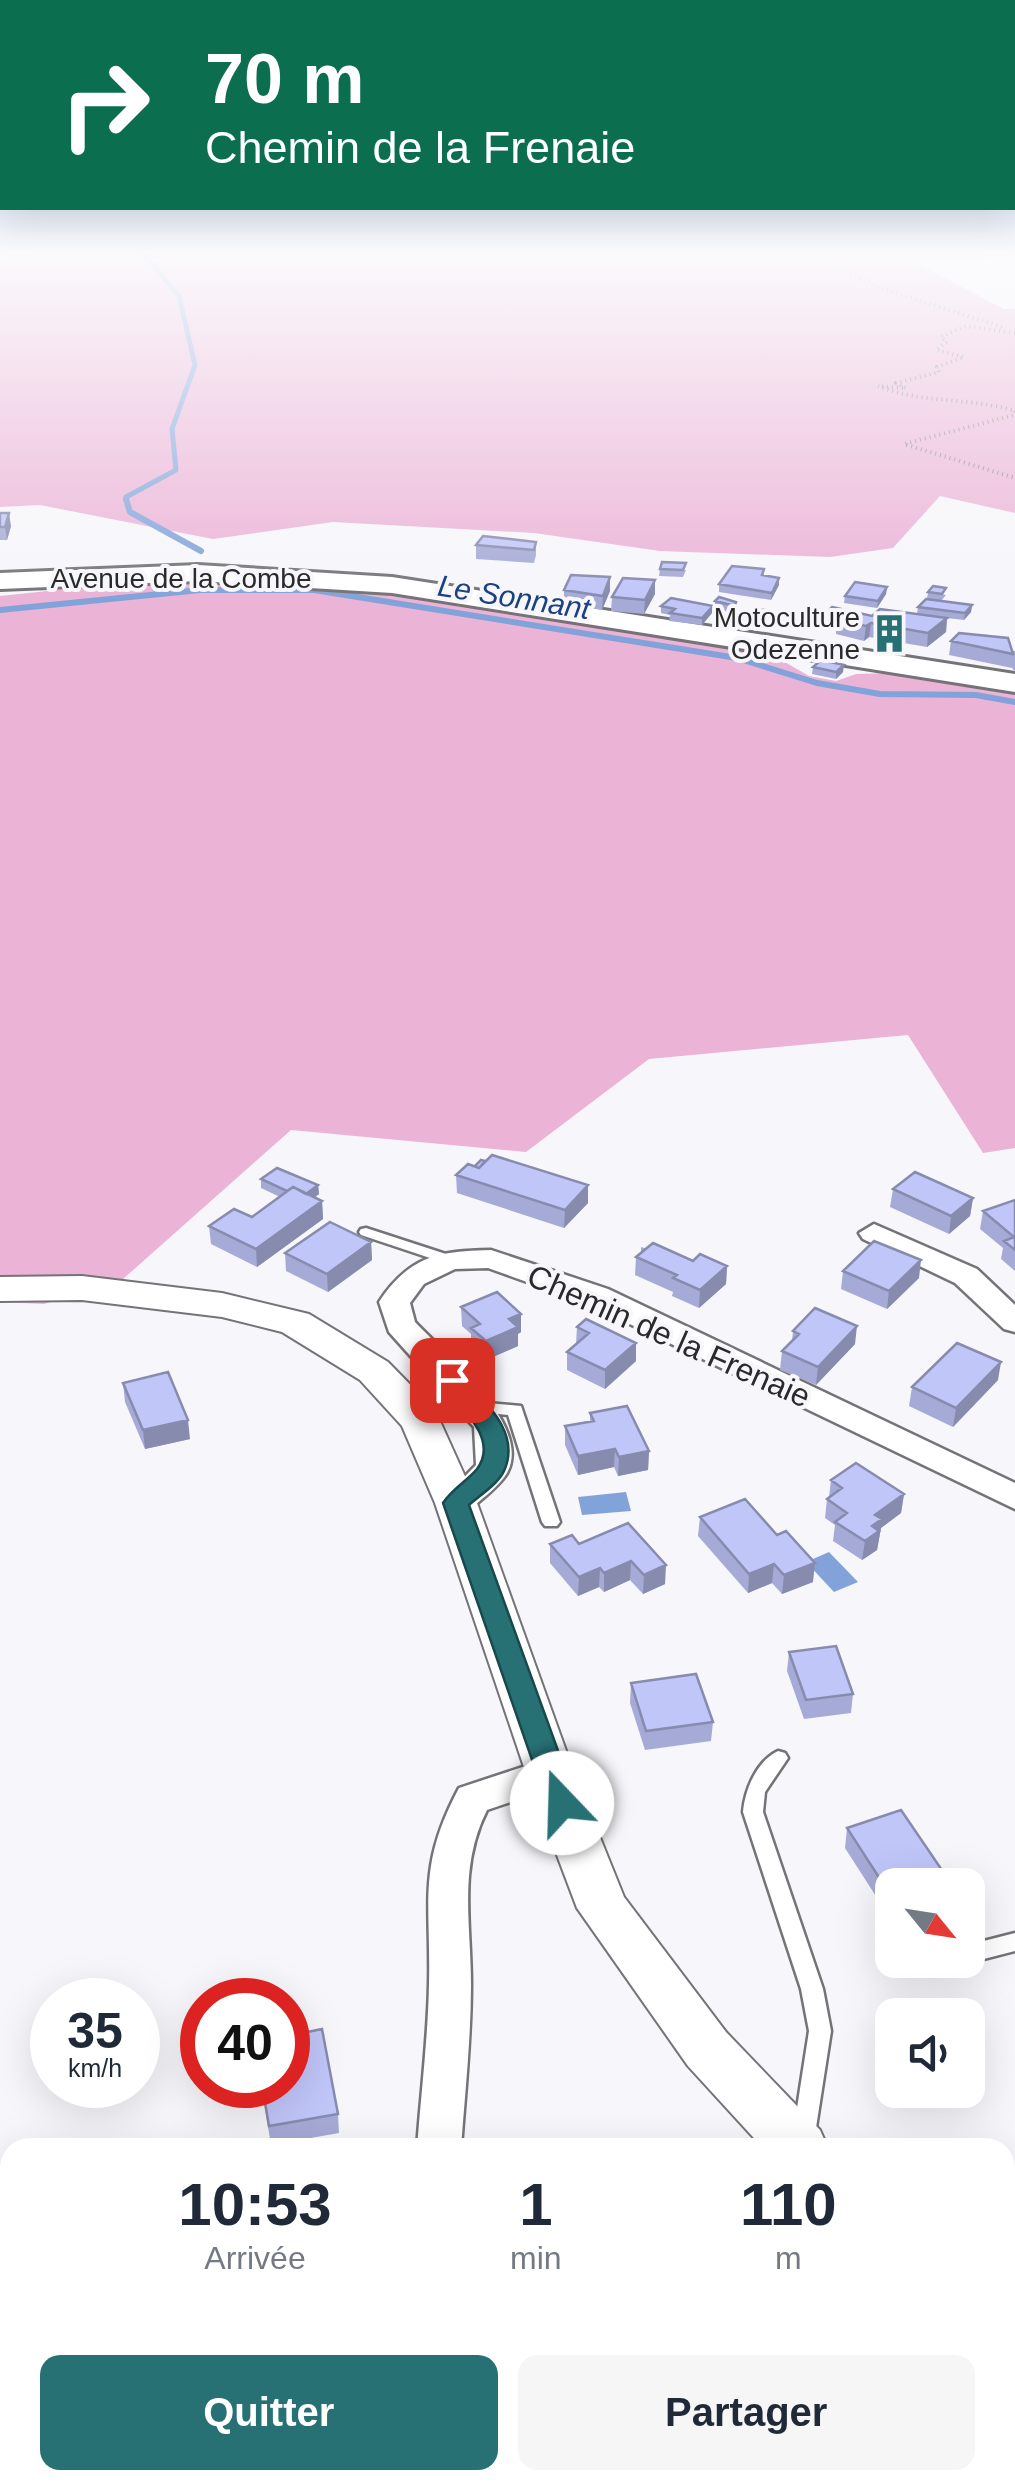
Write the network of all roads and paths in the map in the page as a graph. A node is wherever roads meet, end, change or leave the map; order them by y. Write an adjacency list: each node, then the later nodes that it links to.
1 (937, 367): 2 (path)
2 (1015, 478)
3 (0, 581): 4 (main road, Avenue de la Combe)
4 (1015, 684)
5 (366, 1232): 7 (lane)
6 (874, 1234): 9 (street)
7 (450, 1260): 10 (street); 11 (street, Chemin de la Frenaie)
8 (0, 1289): 12 (street)
9 (1015, 1322)
10 (477, 1407): 12 (street); 13 (lane)
11 (1015, 1497)
12 (456, 1503): 15 (street)
13 (552, 1522)
14 (778, 1758): 20 (lane)
15 (550, 1773): 18 (street); 19 (street)
16 (1015, 1942): 17 (lane)
17 (985, 1950)
18 (440, 2138)
19 (791, 2138)
20 (802, 2138)

